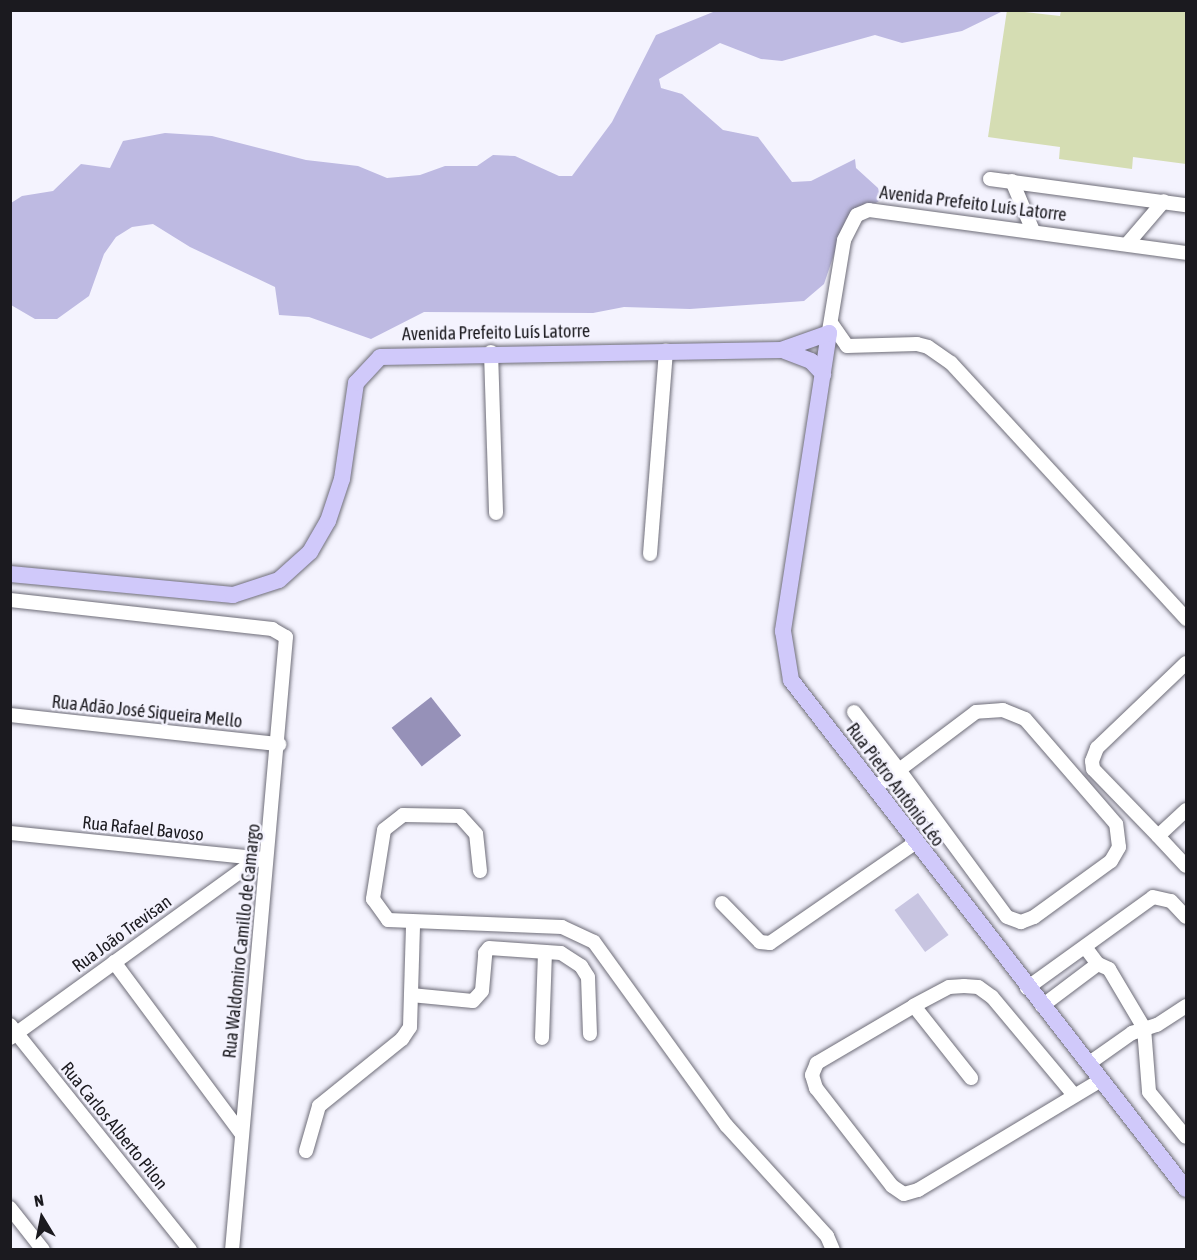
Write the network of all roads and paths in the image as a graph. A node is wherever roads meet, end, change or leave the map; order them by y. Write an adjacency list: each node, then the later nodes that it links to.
1 (990, 179): 2 (street)
2 (1012, 181): 3 (street); 5 (street)
3 (1164, 201): 4 (street); 6 (street)
4 (1186, 205)
5 (1033, 231): 6 (street, Avenida Prefeito Luís Latorre); 8 (street, Avenida Prefeito Luís Latorre)
6 (1128, 243): 7 (street, Avenida Prefeito Luís Latorre)
7 (1186, 253)
8 (830, 328): 9 (main road, Avenida Prefeito Luís Latorre); 12 (main road, Rua Pietro Antônio Léo); 17 (street)
9 (781, 350): 10 (main road, Avenida Prefeito Luís Latorre); 12 (main road, Avenida Prefeito Luís Latorre)
10 (666, 351): 11 (main road, Avenida Prefeito Luís Latorre); 14 (street)
11 (491, 352): 13 (street); 15 (main road, Avenida Prefeito Luís Latorre)
12 (824, 374): 23 (main road, Rua Pietro Antônio Léo)
13 (496, 513)
14 (650, 554)
15 (10, 574)
16 (10, 600): 21 (street, Rua Waldomiro Camillo de Camargo)
17 (1186, 619)
18 (1186, 663): 26 (street)
19 (854, 712): 22 (street)
20 (10, 716): 21 (street, Rua Adão José Siqueira Mello)
21 (279, 744): 28 (street, Rua Waldomiro Camillo de Camargo)
22 (899, 770): 22 (street); 23 (street)
23 (874, 788): 27 (main road, Rua Pietro Antônio Léo)
24 (1186, 810): 26 (street)
25 (10, 833): 29 (street, Rua Rafael Bavoso)
26 (1158, 836): 30 (street)
27 (915, 843): 32 (street); 39 (main road, Rua Pietro Antônio Léo)
28 (269, 850): 29 (street); 52 (street, Rua Waldomiro Camillo de Camargo)
29 (256, 860): 37 (street, Rua João Trevisan)
30 (1186, 866)
31 (480, 871): 34 (street)
32 (722, 903)
33 (1186, 917): 35 (street)
34 (413, 924): 40 (street); 60 (street)
35 (1085, 947): 38 (street); 39 (street)
36 (545, 952): 40 (street); 46 (street); 47 (street)
37 (114, 962): 45 (street, Rua João Trevisan); 52 (street)
38 (1098, 964): 42 (street); 44 (street)
39 (1027, 988): 42 (main road, Rua Pietro Antônio Léo)
40 (411, 995): 54 (street)
41 (914, 1006): 49 (street); 51 (street); 51 (street)
42 (1042, 1006): 48 (main road, Rua Pietro Antônio Léo)
43 (1186, 1006): 44 (street)
44 (1144, 1028): 48 (street); 53 (street)
45 (13, 1032): 58 (street, Rua Carlos Alberto Pilon)
46 (590, 1034)
47 (542, 1038)
48 (1088, 1064): 50 (main road, Rua Pietro Antônio Léo)
49 (971, 1078)
50 (1101, 1080): 51 (street); 55 (main road, Rua Pietro Antônio Léo)
51 (1074, 1095)
52 (241, 1133): 59 (street, Rua Waldomiro Camillo de Camargo)
53 (1186, 1137)
54 (306, 1150)
55 (1186, 1189)
56 (10, 1208): 57 (street)
57 (43, 1250)
58 (190, 1250)
59 (232, 1250)
60 (833, 1250)

